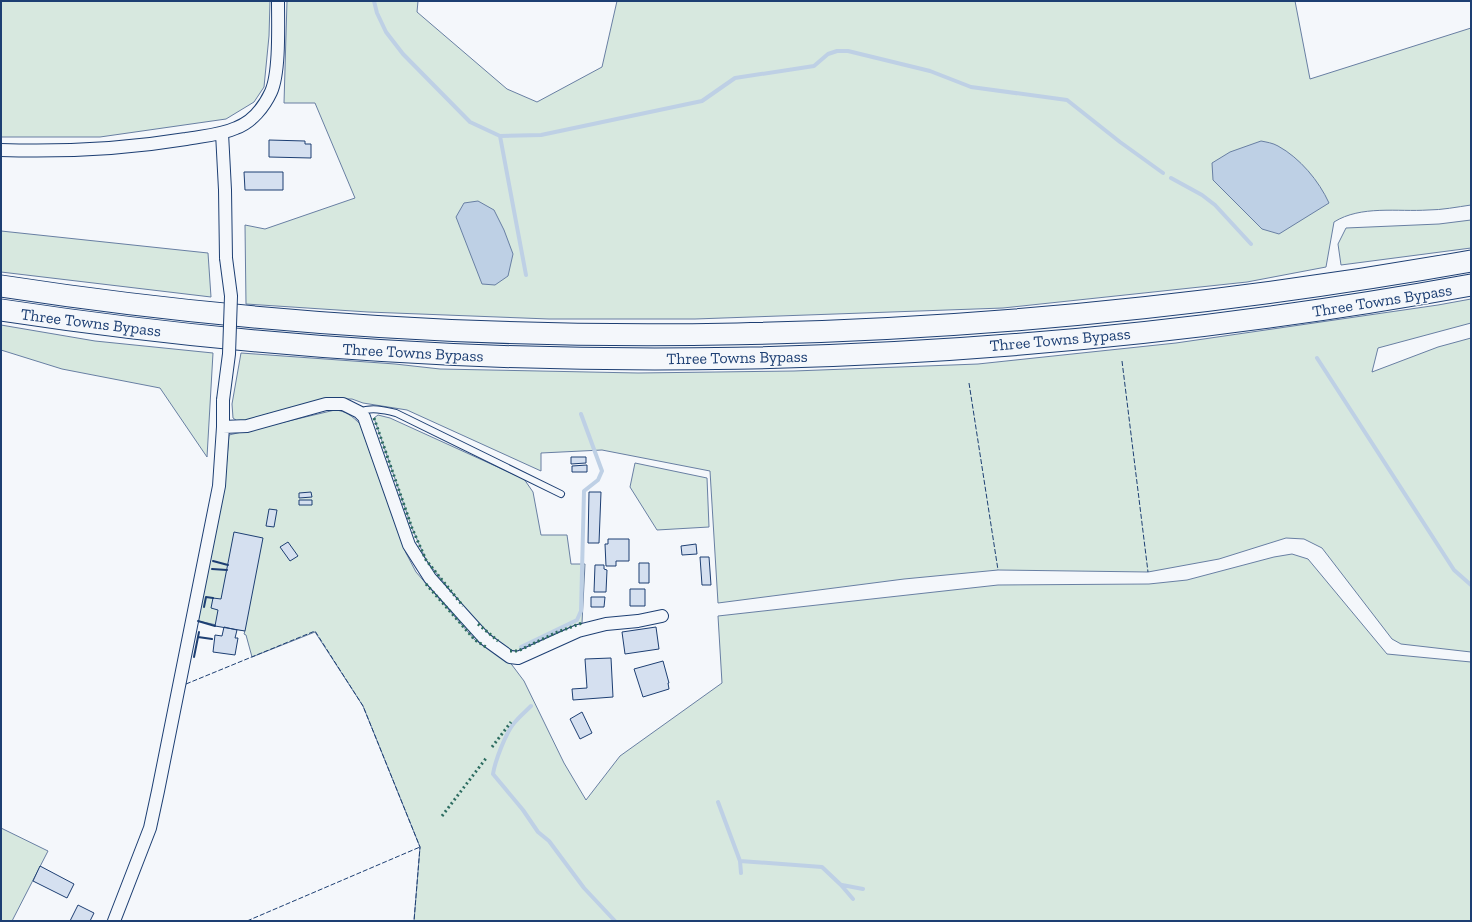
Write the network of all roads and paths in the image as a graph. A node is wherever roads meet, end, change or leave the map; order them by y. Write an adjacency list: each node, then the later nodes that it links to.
1 (278, 1): 2 (street)
2 (222, 133): 3 (street); 9 (street, bridge)
3 (1, 150)
4 (1471, 261): 6 (highway, Three Towns Bypass)
5 (1471, 285): 7 (highway, Three Towns Bypass)
6 (1, 286)
7 (1, 310)
8 (359, 412): 9 (street); 10 (lane); 11 (street)
9 (224, 428): 12 (street)
10 (562, 494)
11 (662, 616)
12 (114, 921)

